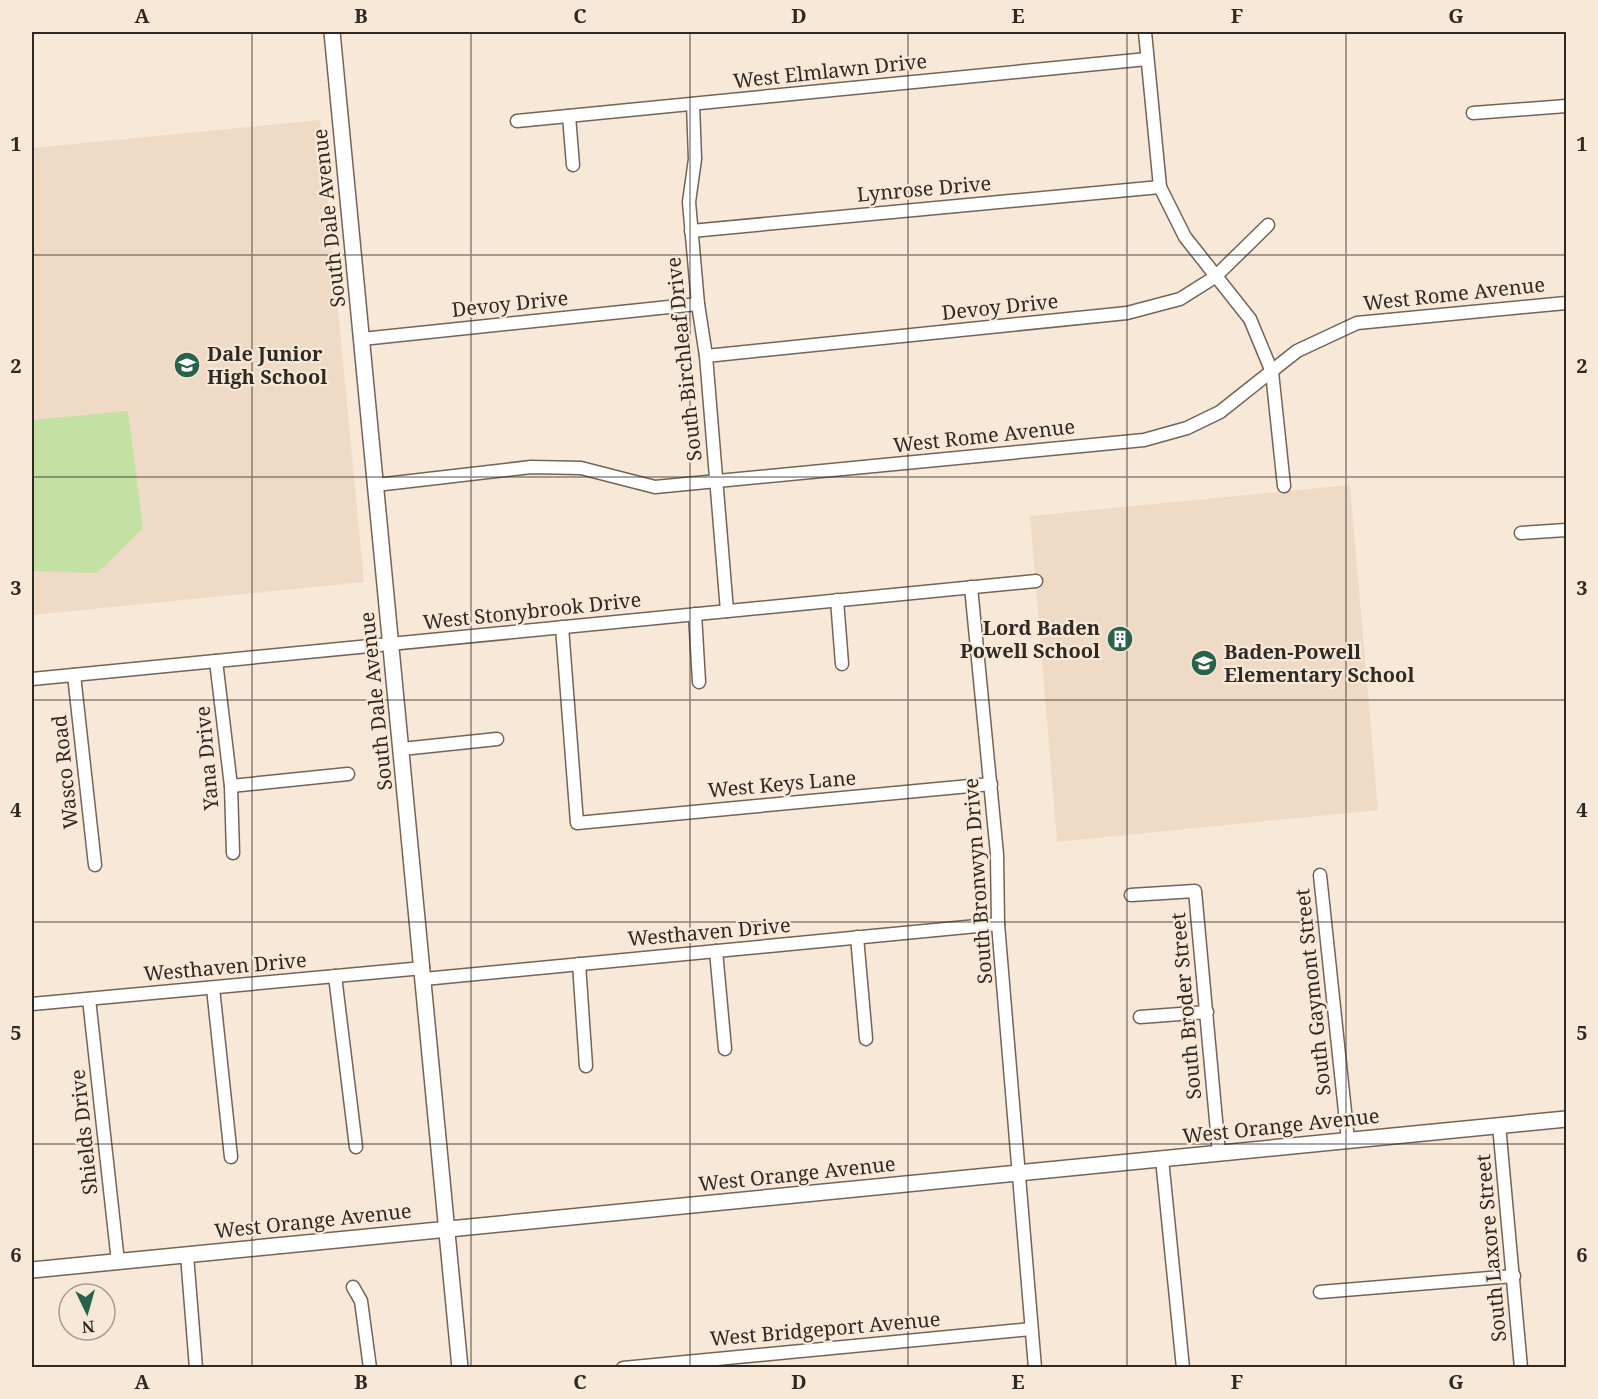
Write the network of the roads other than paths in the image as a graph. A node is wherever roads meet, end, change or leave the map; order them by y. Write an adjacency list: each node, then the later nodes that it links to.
1 (332, 32): 16 (street, South Dale Avenue)
2 (1145, 32): 3 (street)
3 (1147, 59): 4 (street, West Elmlawn Drive); 10 (street)
4 (693, 104): 7 (street, West Elmlawn Drive); 12 (street, South Birchleaf Drive)
5 (1566, 106): 6 (street)
6 (1473, 113)
7 (569, 116): 8 (street, West Elmlawn Drive); 9 (street)
8 (517, 121)
9 (573, 165)
10 (1160, 187): 12 (street, Lynrose Drive); 13 (street)
11 (1268, 225): 13 (street, Devoy Drive)
12 (691, 231): 15 (street, South Birchleaf Drive)
13 (1215, 277): 17 (street, Devoy Drive); 18 (street)
14 (1566, 303): 18 (street, West Rome Avenue)
15 (698, 304): 16 (street, Devoy Drive); 17 (street, South Birchleaf Drive)
16 (362, 339): 20 (street, South Dale Avenue)
17 (706, 356): 19 (street, South Birchleaf Drive)
18 (1272, 372): 19 (street, West Rome Avenue); 21 (street)
19 (715, 482): 20 (street, West Rome Avenue); 27 (street, South Birchleaf Drive)
20 (376, 485): 30 (street, South Dale Avenue)
21 (1284, 486)
22 (1566, 530): 23 (street)
23 (1521, 533)
24 (1036, 581): 25 (street, West Stonybrook Drive)
25 (971, 587): 26 (street, West Stonybrook Drive); 39 (street, South Bronwyn Drive)
26 (837, 600): 27 (street, West Stonybrook Drive); 32 (street)
27 (727, 611): 28 (street, West Stonybrook Drive)
28 (695, 614): 29 (street, West Stonybrook Drive); 35 (street)
29 (562, 627): 30 (street, West Stonybrook Drive); 39 (street, West Keys Lane)
30 (392, 644): 31 (street, West Stonybrook Drive); 37 (street, South Dale Avenue)
31 (216, 661): 33 (street, West Stonybrook Drive); 40 (street, Yana Drive)
32 (842, 664)
33 (74, 675): 34 (street, West Stonybrook Drive); 42 (street, Wasco Road)
34 (32, 679)
35 (699, 682)
36 (497, 739): 37 (street)
37 (402, 749): 49 (street, South Dale Avenue)
38 (348, 774): 40 (street)
39 (991, 783): 45 (street, South Bronwyn Drive)
40 (231, 786): 41 (street, Yana Drive)
41 (233, 853)
42 (95, 865)
43 (1320, 875): 61 (street, South Gaymont Street)
44 (1131, 895): 54 (street, South Broder Street)
45 (998, 924): 46 (street, Westhaven Drive); 66 (street, South Bronwyn Drive)
46 (857, 937): 47 (street, Westhaven Drive); 56 (street)
47 (717, 951): 48 (street, Westhaven Drive); 57 (street)
48 (579, 964): 49 (street, Westhaven Drive); 58 (street)
49 (424, 973): 50 (street, Westhaven Drive); 67 (street, South Dale Avenue)
50 (335, 976): 51 (street, Westhaven Drive); 62 (street)
51 (213, 988): 52 (street, Westhaven Drive); 64 (street)
52 (89, 999): 53 (street, Westhaven Drive); 69 (street, Shields Drive)
53 (32, 1004)
54 (1207, 1012): 55 (street); 63 (street, South Broder Street)
55 (1140, 1017)
56 (866, 1038)
57 (725, 1048)
58 (586, 1066)
59 (1566, 1119): 60 (street, West Orange Avenue)
60 (1499, 1125): 61 (street, West Orange Avenue); 71 (street, South Laxore Street)
61 (1348, 1140): 63 (street, West Orange Avenue)
62 (356, 1147)
63 (1219, 1153): 65 (street, West Orange Avenue)
64 (231, 1157)
65 (1162, 1159): 66 (street, West Orange Avenue); 80 (street)
66 (1019, 1173): 67 (street, West Orange Avenue); 74 (street, South Bronwyn Drive)
67 (448, 1229): 68 (street, West Orange Avenue); 77 (street, South Dale Avenue)
68 (187, 1255): 69 (street, West Orange Avenue); 75 (street)
69 (118, 1262): 70 (street, West Orange Avenue)
70 (32, 1270)
71 (1514, 1276): 73 (street); 81 (street, South Laxore Street)
72 (353, 1287): 76 (street)
73 (1320, 1292)
74 (1031, 1329): 78 (street, West Bridgeport Avenue); 79 (street, South Bronwyn Drive)
75 (196, 1368)
76 (370, 1368)
77 (460, 1368)
78 (623, 1368)
79 (1035, 1368)
80 (1183, 1368)
81 (1521, 1368)

